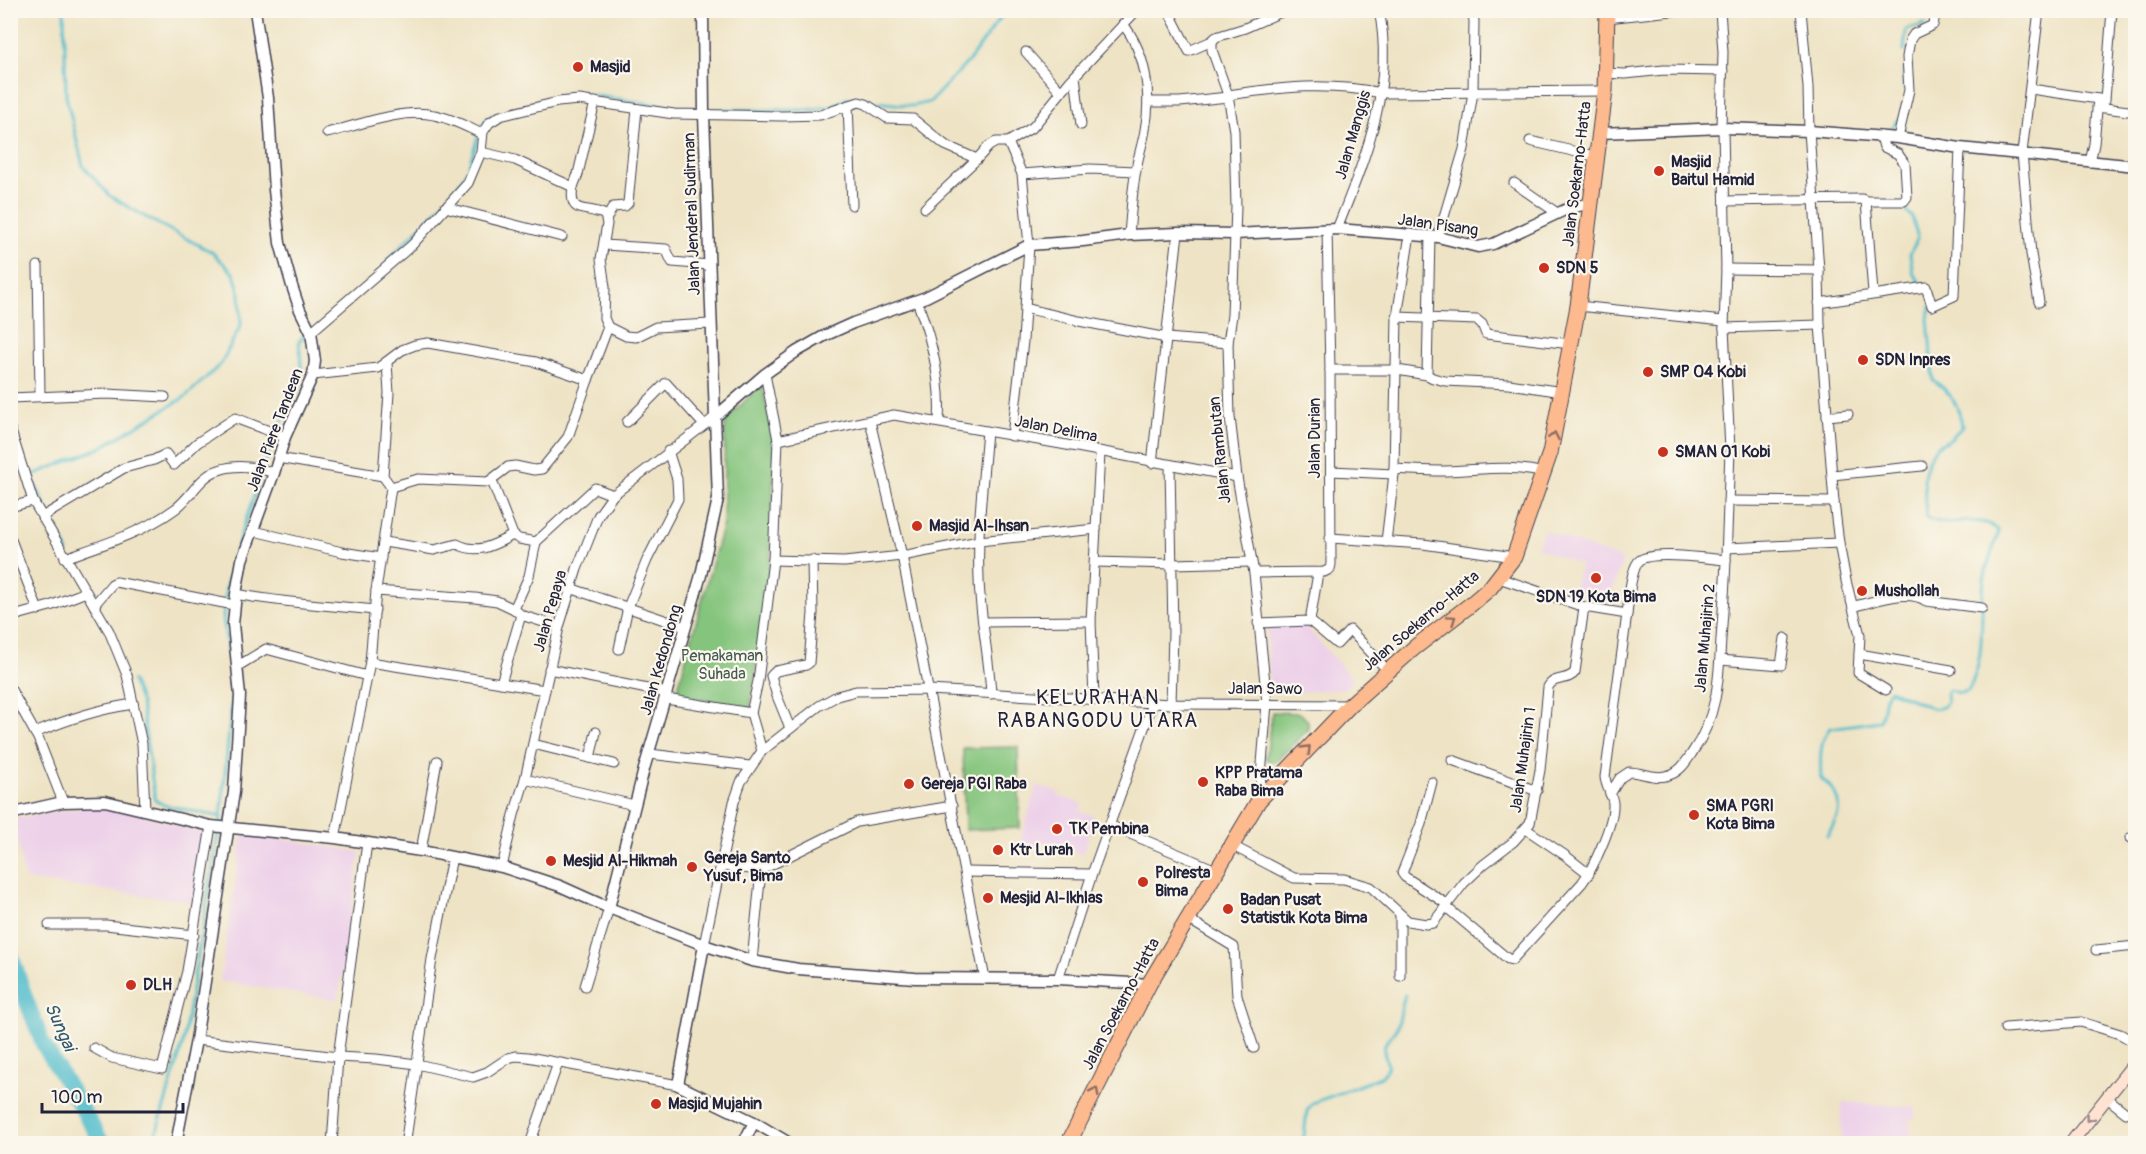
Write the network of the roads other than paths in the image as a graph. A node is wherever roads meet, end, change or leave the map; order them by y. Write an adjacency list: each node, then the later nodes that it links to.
1 (255, 10): 88 (street, Jalan Piere Tandean)
2 (703, 10): 33 (street, Jalan Jenderal Sudirman)
3 (1137, 10): 15 (street)
4 (1168, 10): 16 (street)
5 (1286, 10): 16 (street)
6 (1379, 10): 25 (street, Jalan Manggis)
7 (1472, 10): 24 (street)
8 (1681, 10): 14 (street)
9 (1720, 10): 18 (street)
10 (1801, 10): 36 (street)
11 (1936, 10): 40 (street)
12 (2039, 10): 21 (street)
13 (2112, 10): 29 (street)
14 (1607, 14): 19 (highway, Jalan Soekarno-Hatta)
15 (1123, 24): 20 (street); 28 (street)
16 (1212, 41): 26 (street, Jalan Rambutan)
17 (1026, 52): 23 (street)
18 (1723, 71): 19 (street); 35 (street)
19 (1605, 73): 22 (highway, Jalan Soekarno-Hatta)
20 (1075, 76): 23 (street); 34 (street)
21 (2031, 89): 29 (street); 45 (street)
22 (1605, 90): 24 (street); 38 (highway, Jalan Soekarno-Hatta)
23 (1061, 92): 42 (street)
24 (1473, 92): 25 (street); 68 (street)
25 (1382, 93): 26 (street); 63 (street, Jalan Manggis)
26 (1228, 96): 28 (street); 65 (street, Jalan Rambutan)
27 (595, 102): 31 (street); 39 (street); 53 (street)
28 (1148, 102): 50 (street)
29 (2097, 103): 32 (street); 48 (street)
30 (848, 105): 33 (street); 47 (street); 58 (street)
31 (637, 109): 33 (street); 62 (street)
32 (2136, 112)
33 (704, 115): 72 (street, Jalan Jenderal Sudirman)
34 (1081, 125)
35 (1722, 128): 36 (street); 38 (street); 54 (street)
36 (1809, 131): 40 (street); 55 (street)
37 (327, 133): 39 (street)
38 (1600, 133): 46 (highway, Jalan Soekarno-Hatta)
39 (482, 134): 44 (street)
40 (1888, 137): 43 (street); 56 (street)
41 (1530, 141): 46 (street)
42 (1008, 142): 47 (street); 51 (street)
43 (1960, 148): 45 (street); 76 (street)
44 (481, 152): 53 (street); 59 (street)
45 (2022, 153): 48 (street); 78 (street)
46 (1598, 157): 57 (highway, Jalan Soekarno-Hatta)
47 (977, 159): 60 (street)
48 (2090, 162): 49 (street)
49 (2136, 166)
50 (1136, 171): 51 (street); 67 (street)
51 (1022, 174): 71 (street)
52 (1514, 183): 61 (street)
53 (573, 188): 62 (street)
54 (1725, 201): 55 (street); 74 (street)
55 (1814, 201): 56 (street); 75 (street)
56 (1866, 201): 76 (street)
57 (1592, 203): 61 (street, Jalan Pisang); 80 (highway, Jalan Soekarno-Hatta)
58 (852, 205)
59 (445, 207): 69 (street); 88 (street)
60 (925, 208)
61 (1557, 213): 68 (street, Jalan Pisang)
62 (607, 218): 70 (street)
63 (1332, 229): 65 (street, Jalan Pisang); 66 (street, Jalan Pisang); 93 (street, Jalan Durian)
64 (1178, 233): 65 (street, Jalan Pisang); 67 (street, Jalan Pisang); 89 (street)
65 (1234, 234): 90 (street, Jalan Rambutan)
66 (1410, 234): 68 (street, Jalan Pisang); 82 (street)
67 (1129, 235): 71 (street, Jalan Pisang)
68 (1434, 236): 83 (street)
69 (562, 237)
70 (604, 245): 72 (street); 87 (street)
71 (1029, 245): 77 (street); 81 (street)
72 (709, 265): 84 (street, Jalan Jenderal Sudirman)
73 (38, 266): 100 (street)
74 (1726, 269): 75 (street); 85 (street)
75 (1819, 270): 79 (street)
76 (1873, 293): 79 (street)
77 (917, 301): 95 (street); 108 (street)
78 (2039, 302)
79 (1820, 303): 86 (street)
80 (1578, 306): 85 (street); 91 (highway, Jalan Soekarno-Hatta)
81 (1025, 308): 89 (street); 112 (street)
82 (1397, 317): 83 (street); 94 (street)
83 (1429, 318): 91 (street); 97 (street)
84 (710, 324): 87 (street); 105 (street, Jalan Jenderal Sudirman)
85 (1724, 324): 86 (street); 133 (street)
86 (1820, 325): 104 (street)
87 (608, 327): 98 (street)
88 (309, 329): 96 (street, Jalan Piere Tandean)
89 (1167, 338): 90 (street); 119 (street)
90 (1228, 343): 128 (street, Jalan Rambutan)
91 (1571, 344): 99 (highway, Jalan Soekarno-Hatta)
92 (387, 363): 96 (street); 98 (street); 127 (street)
93 (1330, 370): 94 (street); 122 (street, Jalan Durian)
94 (1397, 370): 97 (street); 124 (street)
95 (765, 374): 105 (street); 115 (street)
96 (314, 375): 113 (street, Jalan Piere Tandean)
97 (1427, 375): 99 (street)
98 (588, 380): 129 (street)
99 (1563, 392): 125 (highway, Jalan Soekarno-Hatta, one-way to 99)
100 (40, 395): 101 (street); 102 (street)
101 (165, 396)
102 (10, 398)
103 (1848, 414): 104 (street)
104 (1827, 416): 126 (street)
105 (715, 417): 109 (street, Jalan Pepaya); 180 (street, Jalan Kedondong)
106 (627, 422): 109 (street)
107 (870, 422): 108 (street, Jalan Delima); 115 (street, Jalan Delima); 148 (street)
108 (939, 422): 111 (street, Jalan Delima)
109 (704, 425): 116 (street, Jalan Pepaya)
110 (10, 428): 114 (street)
111 (987, 431): 112 (street, Jalan Delima); 142 (street)
112 (1012, 436): 117 (street, Jalan Delima)
113 (285, 437): 118 (street, Jalan Piere Tandean); 136 (street)
114 (12, 440): 132 (street)
115 (778, 440): 152 (street)
116 (668, 452): 131 (street, Jalan Pepaya); 167 (street)
117 (1100, 453): 119 (street, Jalan Delima); 137 (street)
118 (278, 458): 123 (street, Jalan Piere Tandean); 127 (street)
119 (1152, 463): 120 (street, Jalan Delima)
120 (1170, 465): 128 (street, Jalan Delima); 157 (street)
121 (1922, 466): 126 (street)
122 (1331, 471): 124 (street); 141 (street, Jalan Durian)
123 (271, 472): 138 (street, Jalan Piere Tandean); 150 (street)
124 (1394, 472): 125 (street); 145 (street)
125 (1544, 472): 149 (highway, Jalan Soekarno-Hatta)
126 (1832, 475): 134 (street)
127 (383, 476): 130 (street)
128 (1237, 477): 156 (street, Jalan Rambutan)
129 (492, 481): 130 (street); 139 (street)
130 (391, 486): 143 (street)
131 (613, 495): 144 (street); 161 (street, Jalan Pepaya)
132 (33, 501): 135 (street); 136 (street)
133 (1728, 501): 134 (street); 147 (street)
134 (1834, 502): 146 (street)
135 (10, 507)
136 (42, 517): 150 (street)
137 (1096, 530): 142 (street); 155 (street)
138 (254, 531): 151 (street); 164 (street, Jalan Piere Tandean)
139 (513, 536): 143 (street); 144 (street)
140 (10, 537): 170 (street)
141 (1330, 538): 145 (street); 159 (street, Jalan Durian)
142 (979, 540): 148 (street); 175 (street)
143 (384, 542): 151 (street)
144 (536, 542): 172 (street)
145 (1386, 542): 149 (street)
146 (1839, 543): 147 (street); 166 (street)
147 (1726, 548): 154 (street)
148 (902, 556): 153 (street); 194 (street)
149 (1514, 557): 160 (highway, Jalan Soekarno-Hatta)
150 (65, 558): 163 (street)
151 (381, 558): 162 (street)
152 (773, 560): 153 (street); 204 (street)
153 (812, 560): 205 (street)
154 (1726, 560): 173 (street, Jalan Muhajirin 2); 184 (street, Jalan Muhajirin 2)
155 (1095, 562): 157 (street); 176 (street)
156 (1251, 562): 157 (street); 158 (street, Jalan Rambutan)
157 (1173, 564): 202 (street)
158 (1254, 573): 159 (street); 178 (street, Jalan Rambutan)
159 (1318, 573): 177 (street)
160 (1499, 578): 168 (street); 189 (highway, Jalan Soekarno-Hatta, one-way to 160)
161 (570, 588): 167 (street); 179 (street, Jalan Pepaya)
162 (376, 591): 171 (street); 172 (street)
163 (86, 592): 165 (street); 170 (street)
164 (233, 601): 165 (street); 171 (street); 186 (street, Jalan Piere Tandean)
165 (94, 605): 201 (street)
166 (1854, 606): 169 (street); 183 (street)
167 (628, 607): 180 (street); 182 (street)
168 (1584, 607): 173 (street); 218 (street, Jalan Muhajirin 1)
169 (1982, 608)
170 (38, 610): 174 (street)
171 (375, 610): 185 (street)
172 (518, 612): 179 (street); 191 (street)
173 (1627, 614): 219 (street, Jalan Muhajirin 2)
174 (10, 617)
175 (983, 621): 176 (street); 196 (street)
176 (1091, 621): 198 (street)
177 (1310, 621): 178 (street); 189 (street)
178 (1258, 623): 200 (street, Jalan Rambutan)
179 (559, 627): 187 (street, Jalan Pepaya)
180 (685, 627): 197 (street, Jalan Kedondong)
181 (1785, 638): 184 (street)
182 (619, 649)
183 (1859, 654): 188 (street); 195 (street)
184 (1720, 660): 219 (street, Jalan Muhajirin 2)
185 (370, 662): 190 (street); 191 (street)
186 (238, 666): 190 (street); 227 (street, Jalan Piere Tandean)
187 (549, 669): 193 (street, Jalan Pepaya); 197 (street)
188 (1951, 670)
189 (1389, 672): 203 (highway, Jalan Soekarno-Hatta)
190 (367, 676): 229 (street)
191 (501, 683): 193 (street)
192 (10, 688): 207 (street)
193 (545, 690): 208 (street, Jalan Pepaya)
194 (929, 690): 196 (street, Jalan Sawo); 205 (street, Jalan Sawo); 223 (street)
195 (1886, 690)
196 (991, 694): 198 (street, Jalan Sawo)
197 (667, 696): 204 (street); 210 (street, Jalan Kedondong)
198 (1094, 699): 199 (street, Jalan Sawo)
199 (1153, 703): 202 (street, Jalan Sawo); 226 (street)
200 (1267, 703): 202 (street, Jalan Sawo); 203 (street, Jalan Sawo); 220 (street, Jalan Rambutan)
201 (134, 704): 207 (street); 224 (street)
202 (1171, 704)
203 (1350, 705): 220 (highway, Jalan Soekarno-Hatta, one-way to 203)
204 (751, 713): 209 (street)
205 (790, 728): 209 (street, Jalan Sawo)
206 (596, 732): 211 (street)
207 (36, 733): 221 (street)
208 (533, 744): 211 (street); 216 (street, Jalan Pepaya)
209 (762, 751): 215 (street, Jalan Sawo)
210 (650, 754): 215 (street); 222 (street, Jalan Kedondong)
211 (590, 758): 214 (street)
212 (1452, 760): 218 (street)
213 (437, 761): 232 (street)
214 (614, 764)
215 (750, 766): 234 (street, Jalan Sawo)
216 (525, 779): 222 (street); 235 (street, Jalan Pepaya)
217 (1432, 782): 241 (street)
218 (1537, 791): 228 (street, Jalan Muhajirin 1)
219 (1610, 794): 240 (street, Jalan Muhajirin 2)
220 (1259, 800): 231 (highway, Jalan Soekarno-Hatta)
221 (63, 802): 224 (street); 225 (street)
222 (634, 805): 242 (street, Jalan Kedondong)
223 (952, 806): 236 (street); 238 (street)
224 (145, 809): 227 (street)
225 (10, 814)
226 (1110, 825): 237 (street); 239 (street)
227 (220, 826): 229 (street); 246 (street); 257 (street, Jalan Piere Tandean)
228 (1526, 829): 240 (street); 241 (street, Jalan Muhajirin 1)
229 (335, 838): 230 (street)
230 (367, 843): 232 (street); 261 (street)
231 (1231, 845): 237 (highway, Jalan Soekarno-Hatta); 243 (street, Jalan Muhajirin 1)
232 (421, 851): 233 (street)
233 (452, 857): 235 (street); 263 (street)
234 (720, 866): 236 (street); 247 (street, Jalan Sawo)
235 (502, 867): 242 (street)
236 (761, 870): 250 (street)
237 (1216, 870): 244 (highway, Jalan Soekarno-Hatta)
238 (965, 872): 239 (street); 252 (street)
239 (1092, 874): 253 (street)
240 (1589, 874): 241 (street, Jalan Muhajirin 2)
241 (1446, 905): 243 (street, Jalan Muhajirin 1)
242 (609, 908): 247 (street); 255 (street)
243 (1400, 915): 251 (street)
244 (1188, 919): 254 (highway, Jalan Soekarno-Hatta); 260 (street)
245 (49, 925): 246 (street)
246 (194, 935): 259 (street)
247 (704, 945): 250 (street); 265 (street)
248 (2136, 946): 249 (street)
249 (2096, 950)
250 (752, 961): 252 (street)
251 (1400, 976)
252 (985, 979): 253 (street)
253 (1058, 979): 254 (street)
254 (1149, 984): 275 (highway, Jalan Soekarno-Hatta, one-way to 254)
255 (585, 986)
256 (2005, 1028): 258 (street)
257 (196, 1040): 261 (street); 269 (street, Jalan Piere Tandean)
258 (2136, 1043)
259 (94, 1048)
260 (1254, 1048)
261 (338, 1057): 263 (street); 270 (street)
262 (2136, 1061): 266 (main road)
263 (417, 1064): 264 (street); 271 (street)
264 (558, 1064): 265 (street); 272 (street)
265 (678, 1085): 268 (street)
266 (2106, 1097): 267 (street); 276 (main road, one-way to 276)
267 (2136, 1110)
268 (754, 1122): 273 (street); 274 (street)
269 (176, 1143)
270 (332, 1143)
271 (403, 1143)
272 (530, 1143)
273 (743, 1143)
274 (791, 1143)
275 (1068, 1143)
276 (2070, 1143)

